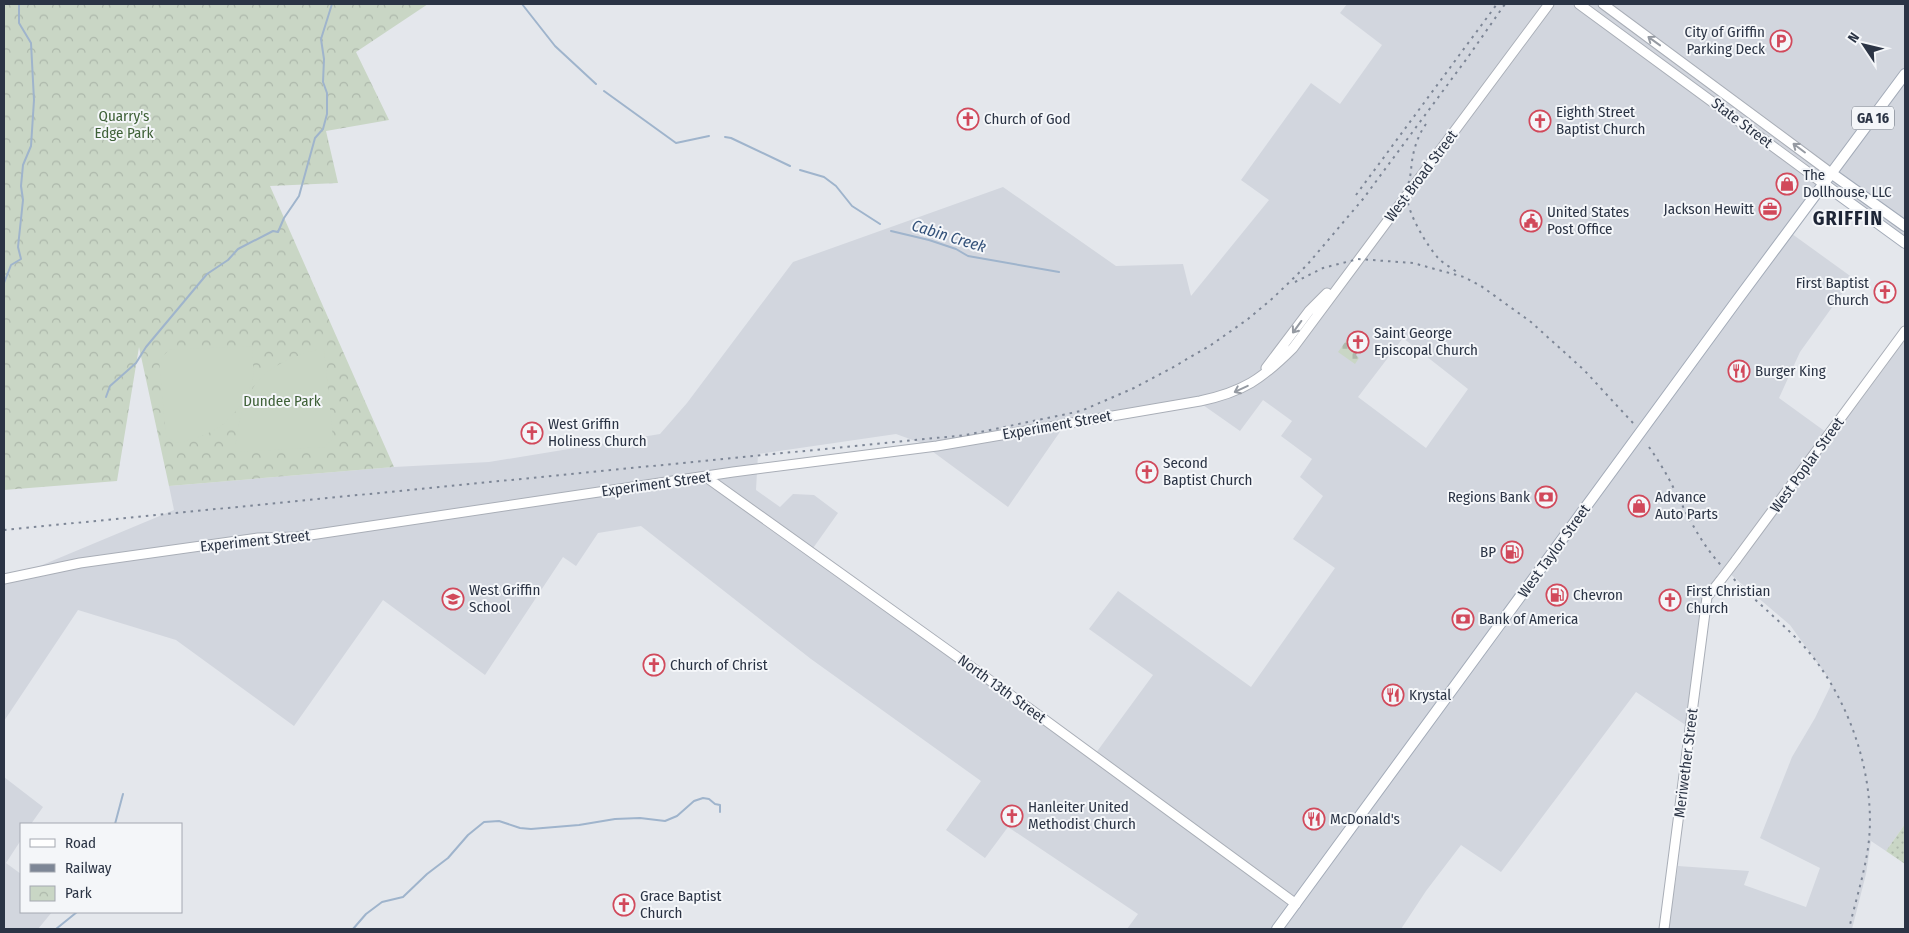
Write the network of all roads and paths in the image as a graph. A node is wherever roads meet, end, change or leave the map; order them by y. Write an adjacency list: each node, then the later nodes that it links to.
1 (1549, 4): 9 (main road, West Broad Street)
2 (1579, 4): 6 (main road, State Street)
3 (1603, 4): 5 (main road, one-way to 3)
4 (1905, 74): 5 (main road, GA 16)
5 (1832, 173): 6 (main road, West Taylor Street); 7 (main road)
6 (1824, 184): 8 (main road, State Street); 16 (main road, West Taylor Street)
7 (1905, 226)
8 (1905, 243)
9 (1353, 266): 11 (main road, West Broad Street); 12 (main road, one-way to 12)
10 (1905, 332): 15 (main road, West Poplar Street, bridge)
11 (1293, 348): 12 (main road, Experiment Street)
12 (1259, 379): 13 (main road, Experiment Street, one-way to 13)
13 (706, 477): 14 (main road, Experiment Street); 16 (main road, North 13th Street)
14 (4, 579)
15 (1707, 597): 18 (main road, Meriwether Street)
16 (1296, 904): 17 (main road, West Taylor Street)
17 (1277, 929)
18 (1664, 929)

